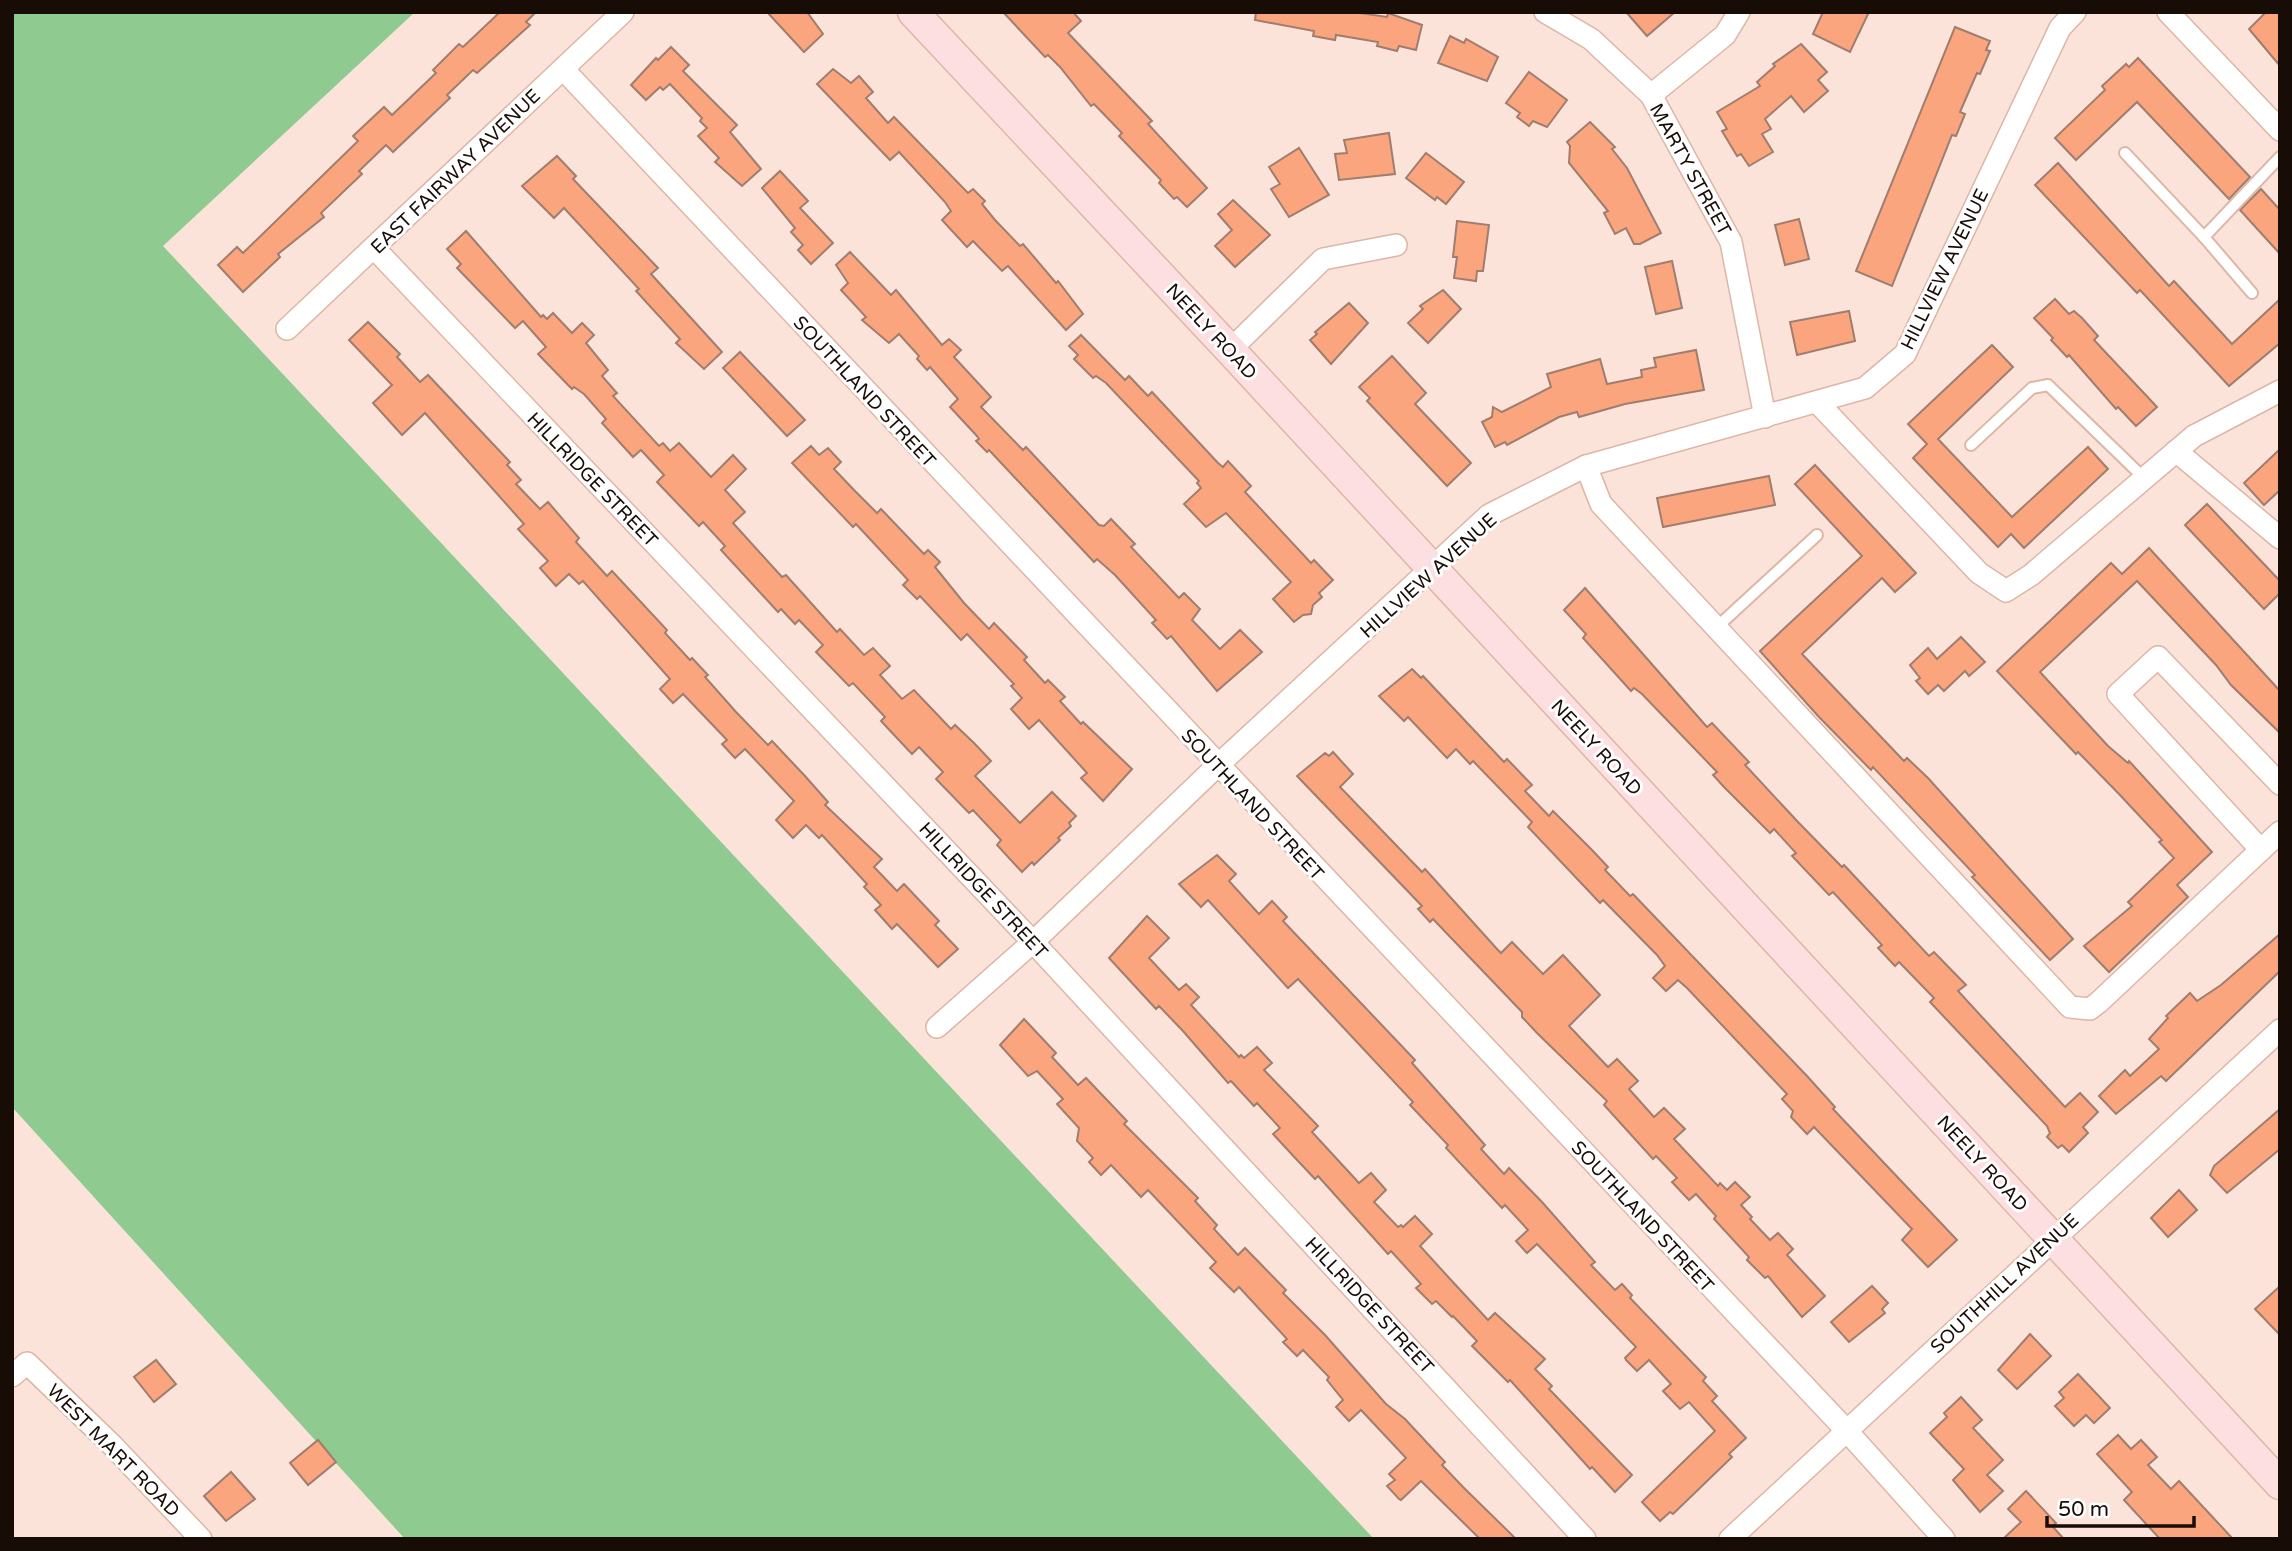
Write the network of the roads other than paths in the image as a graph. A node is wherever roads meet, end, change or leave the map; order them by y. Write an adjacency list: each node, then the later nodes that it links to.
1 (623, 12): 7 (street, EAST FAIRWAY AVENUE)
2 (913, 12): 17 (street, NEELY ROAD)
3 (1545, 12): 8 (street, MARTY STREET)
4 (1739, 12): 8 (street)
5 (2075, 12): 19 (street, HILLVIEW AVENUE)
6 (2168, 12): 9 (street)
7 (563, 69): 14 (street, EAST FAIRWAY AVENUE); 29 (street, SOUTHLAND STREET)
8 (1651, 95): 20 (street, MARTY STREET)
9 (2280, 130)
10 (2125, 153): 12 (lane)
11 (2280, 158): 12 (lane)
12 (2204, 237): 15 (lane)
13 (1396, 245): 17 (street)
14 (374, 248): 16 (street, EAST FAIRWAY AVENUE); 33 (street, HILLRIDGE STREET)
15 (2252, 293)
16 (287, 330)
17 (1230, 350): 27 (street, NEELY ROAD)
18 (2280, 391): 22 (street)
19 (1817, 402): 20 (street, HILLVIEW AVENUE); 24 (street)
20 (1765, 417): 23 (street, HILLVIEW AVENUE)
21 (1971, 445): 24 (lane)
22 (2176, 451): 24 (street); 26 (street)
23 (1586, 466): 27 (street, HILLVIEW AVENUE); 28 (street)
24 (2144, 478)
25 (1817, 535): 28 (lane)
26 (2280, 538)
27 (1432, 570): 29 (street, HILLVIEW AVENUE); 36 (street, NEELY ROAD)
28 (1717, 627): 32 (street)
29 (1217, 766): 33 (street, HILLVIEW AVENUE); 38 (street, SOUTHLAND STREET)
30 (2280, 784): 32 (street)
31 (2280, 832): 32 (street)
32 (2261, 850)
33 (1033, 942): 34 (street, HILLVIEW AVENUE); 41 (street, HILLRIDGE STREET)
34 (937, 1027)
35 (2280, 1030): 36 (street, SOUTHHILL AVENUE)
36 (2053, 1238): 38 (street, SOUTHHILL AVENUE); 39 (street, NEELY ROAD)
37 (20, 1369): 40 (street, WEST MART ROAD)
38 (1846, 1430): 42 (street, SOUTHHILL AVENUE); 43 (street, SOUTHLAND STREET)
39 (2280, 1483)
40 (201, 1539)
41 (1585, 1539)
42 (1730, 1539)
43 (1944, 1539)

